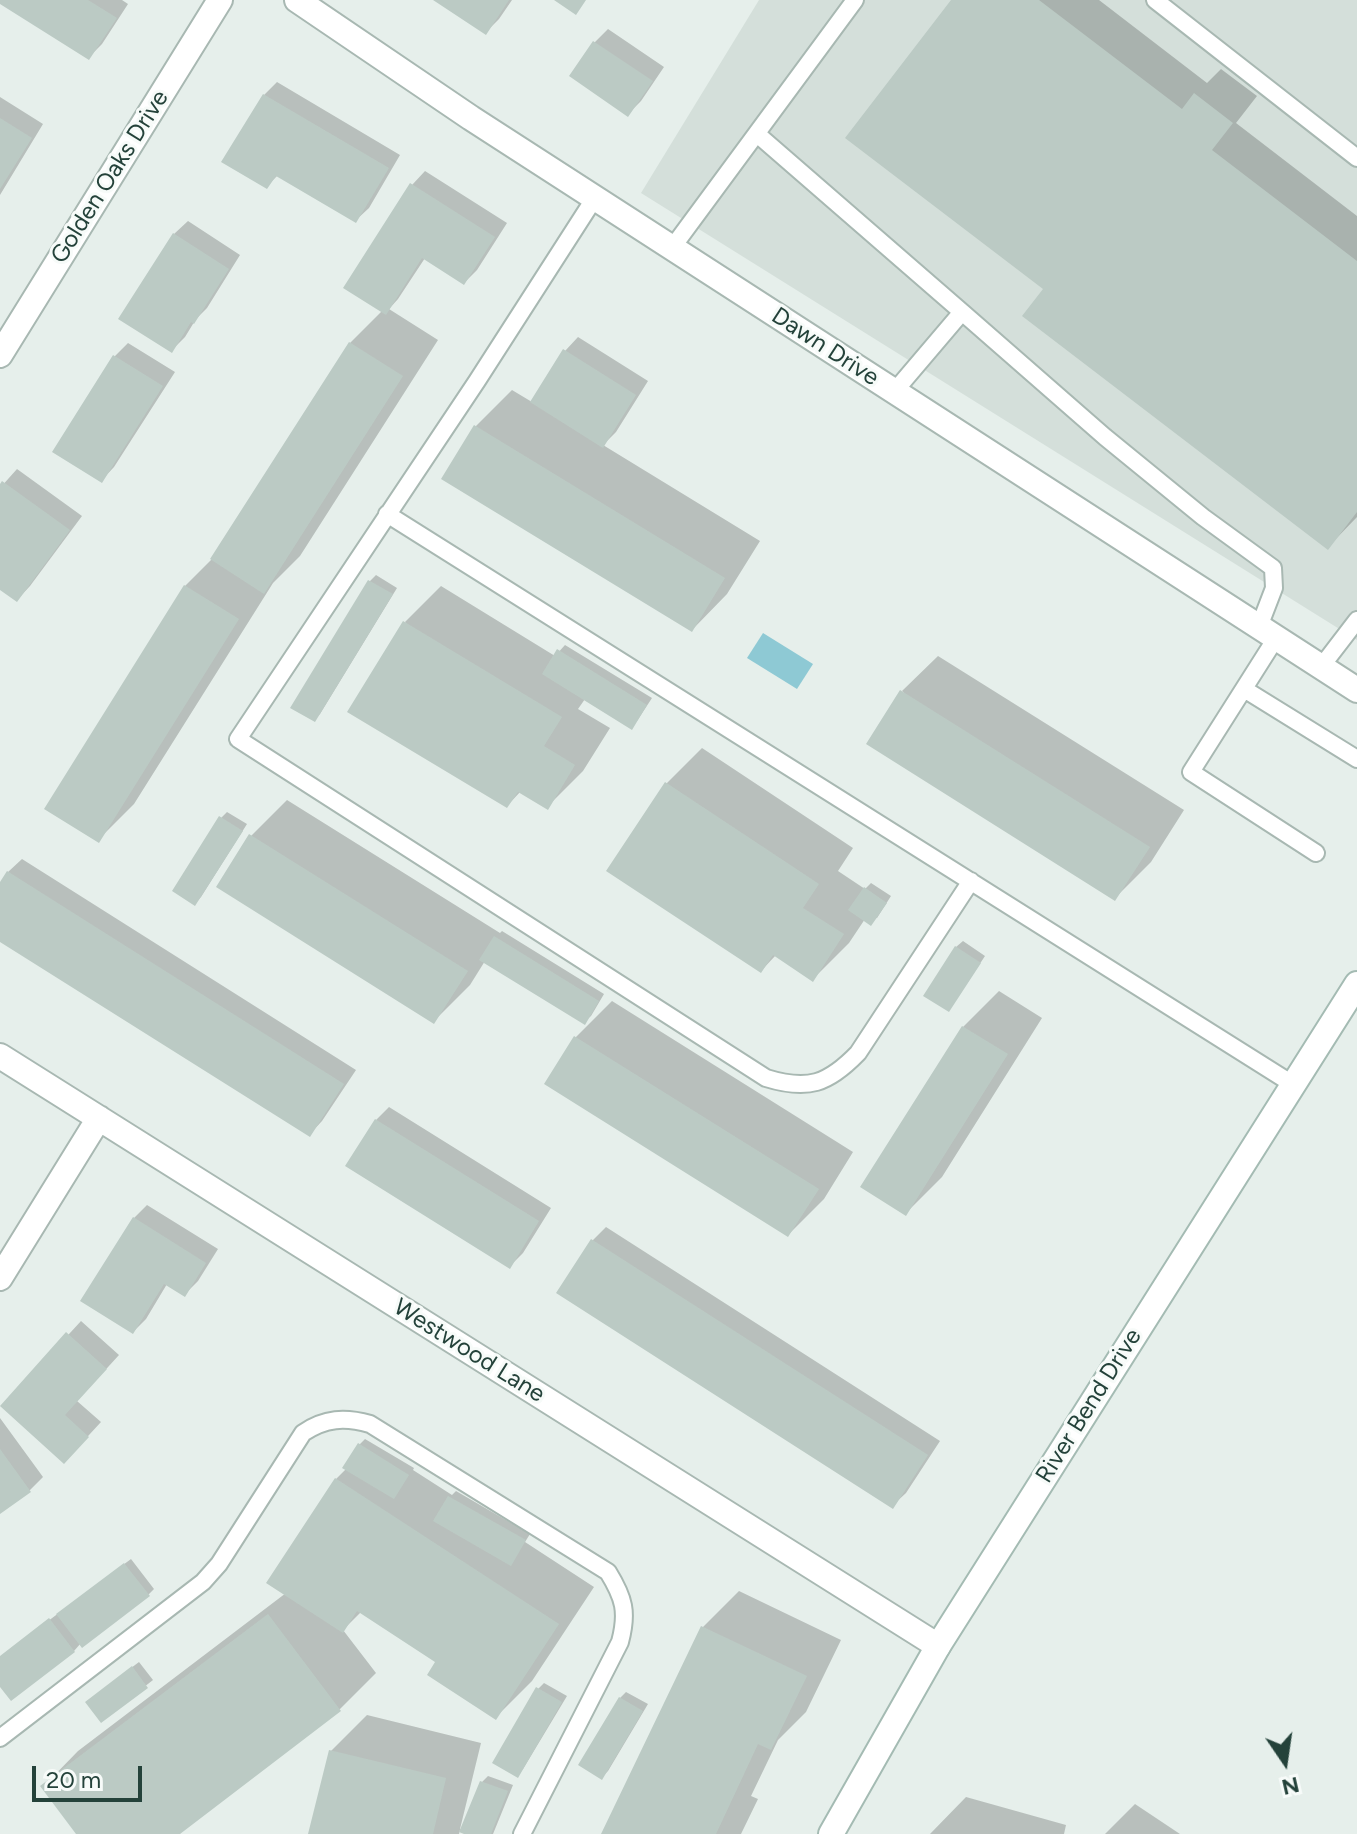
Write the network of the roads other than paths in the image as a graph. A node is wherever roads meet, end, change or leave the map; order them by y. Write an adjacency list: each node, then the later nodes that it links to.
1 (220, 0): 10 (street, Golden Oaks Drive)
2 (297, 0): 7 (street, Dawn Drive)
3 (855, 0): 5 (lane)
4 (1155, 0): 6 (lane)
5 (757, 134): 8 (lane); 9 (lane)
6 (1357, 158)
7 (594, 199): 8 (street, Dawn Drive); 12 (lane)
8 (672, 248): 11 (street, Dawn Drive)
9 (962, 312): 11 (lane); 14 (lane)
10 (0, 355)
11 (894, 392): 14 (street, Dawn Drive)
12 (387, 514): 20 (lane); 20 (lane)
13 (1357, 620): 15 (lane)
14 (1267, 632): 15 (street, Dawn Drive); 16 (lane)
15 (1321, 667): 17 (street, Dawn Drive)
16 (1244, 689): 18 (lane); 19 (lane)
17 (1357, 690)
18 (1357, 759)
19 (1316, 853)
20 (971, 881): 23 (lane)
21 (1357, 984): 23 (street, River Bend Drive)
22 (0, 1056): 24 (street, Westwood Lane)
23 (1294, 1085): 26 (street, River Bend Drive)
24 (99, 1118): 25 (street); 26 (street, Westwood Lane)
25 (0, 1278)
26 (938, 1646): 29 (street, River Bend Drive)
27 (0, 1738): 28 (lane)
28 (522, 1834)
29 (831, 1834)

